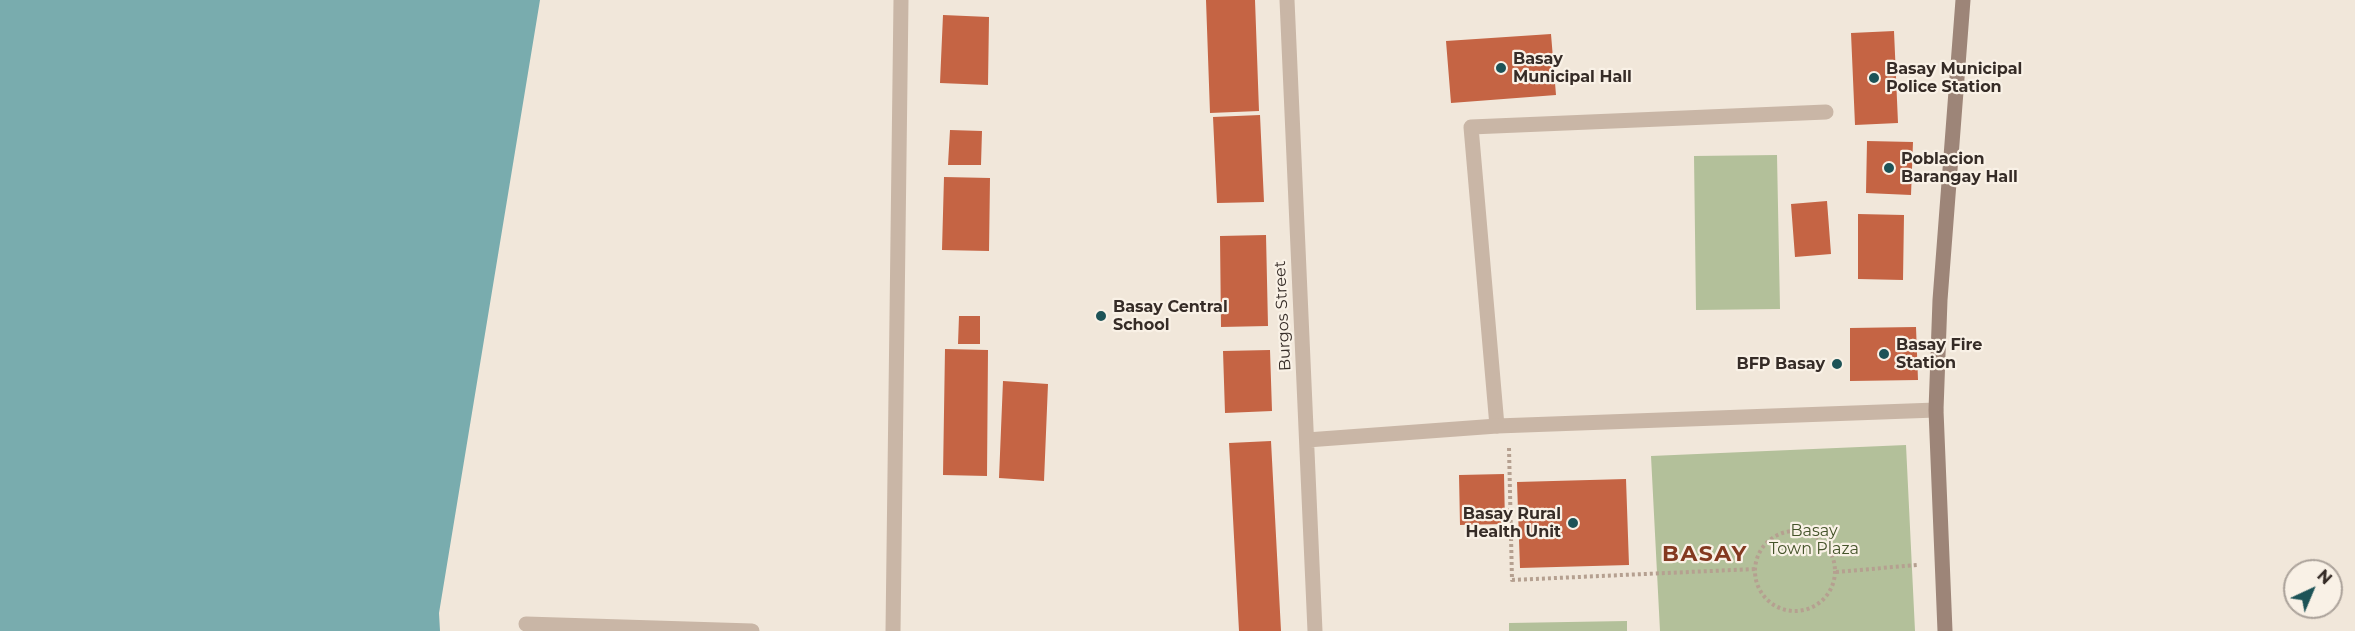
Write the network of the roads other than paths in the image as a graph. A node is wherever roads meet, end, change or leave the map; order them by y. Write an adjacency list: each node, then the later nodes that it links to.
1 (901, 0): 10 (street)
2 (1287, 0): 7 (street, Burgos Street)
3 (1963, 0): 5 (street)
4 (1826, 112): 6 (street)
5 (1936, 410): 6 (street); 12 (street)
6 (1502, 426): 7 (street)
7 (1307, 440): 11 (street, Burgos Street)
8 (526, 624): 9 (street)
9 (752, 631)
10 (893, 631)
11 (1315, 631)
12 (1945, 631)

